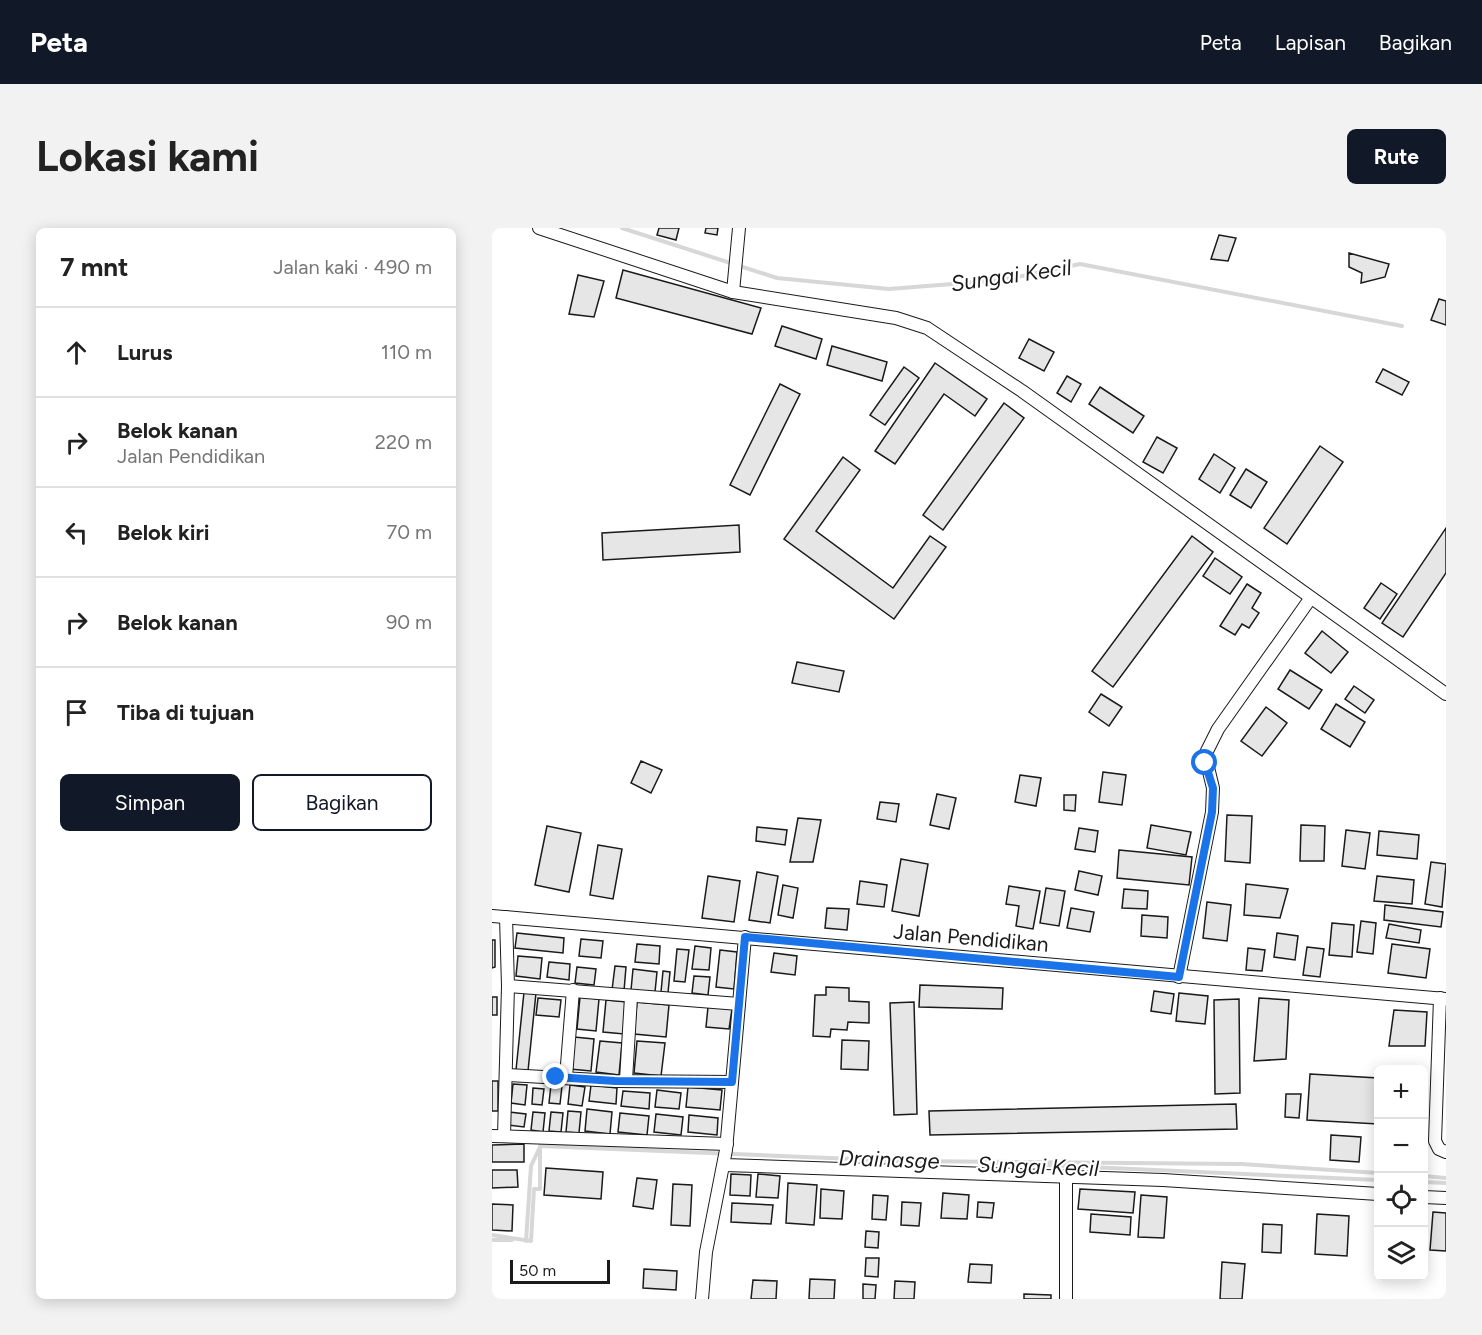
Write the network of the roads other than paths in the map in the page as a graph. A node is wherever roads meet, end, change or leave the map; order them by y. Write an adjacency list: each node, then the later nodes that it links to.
1 (539, 228): 3 (street)
2 (739, 228): 3 (street)
3 (734, 292): 4 (street)
4 (1310, 599): 5 (street); 9 (street)
5 (1446, 694)
6 (492, 916): 7 (street, Jalan Pendidikan)
7 (506, 917): 8 (street, Jalan Pendidikan); 10 (street)
8 (745, 937): 9 (street, Jalan Pendidikan); 14 (street)
9 (1179, 977): 13 (street, Jalan Pendidikan)
10 (508, 986): 11 (street); 15 (street)
11 (573, 990): 12 (street); 16 (street)
12 (631, 996): 14 (street); 17 (street)
13 (1443, 999): 20 (street)
14 (739, 1004): 18 (street)
15 (507, 1075): 16 (street); 19 (street)
16 (566, 1077): 17 (street)
17 (626, 1080): 18 (street)
18 (732, 1082): 21 (street)
19 (498, 1136): 21 (street)
20 (1446, 1152)
21 (726, 1154): 22 (street); 26 (street)
22 (1066, 1176): 23 (street); 27 (street)
23 (1374, 1194)
24 (1428, 1197): 25 (street)
25 (1446, 1198)
26 (702, 1299)
27 (1066, 1299)

